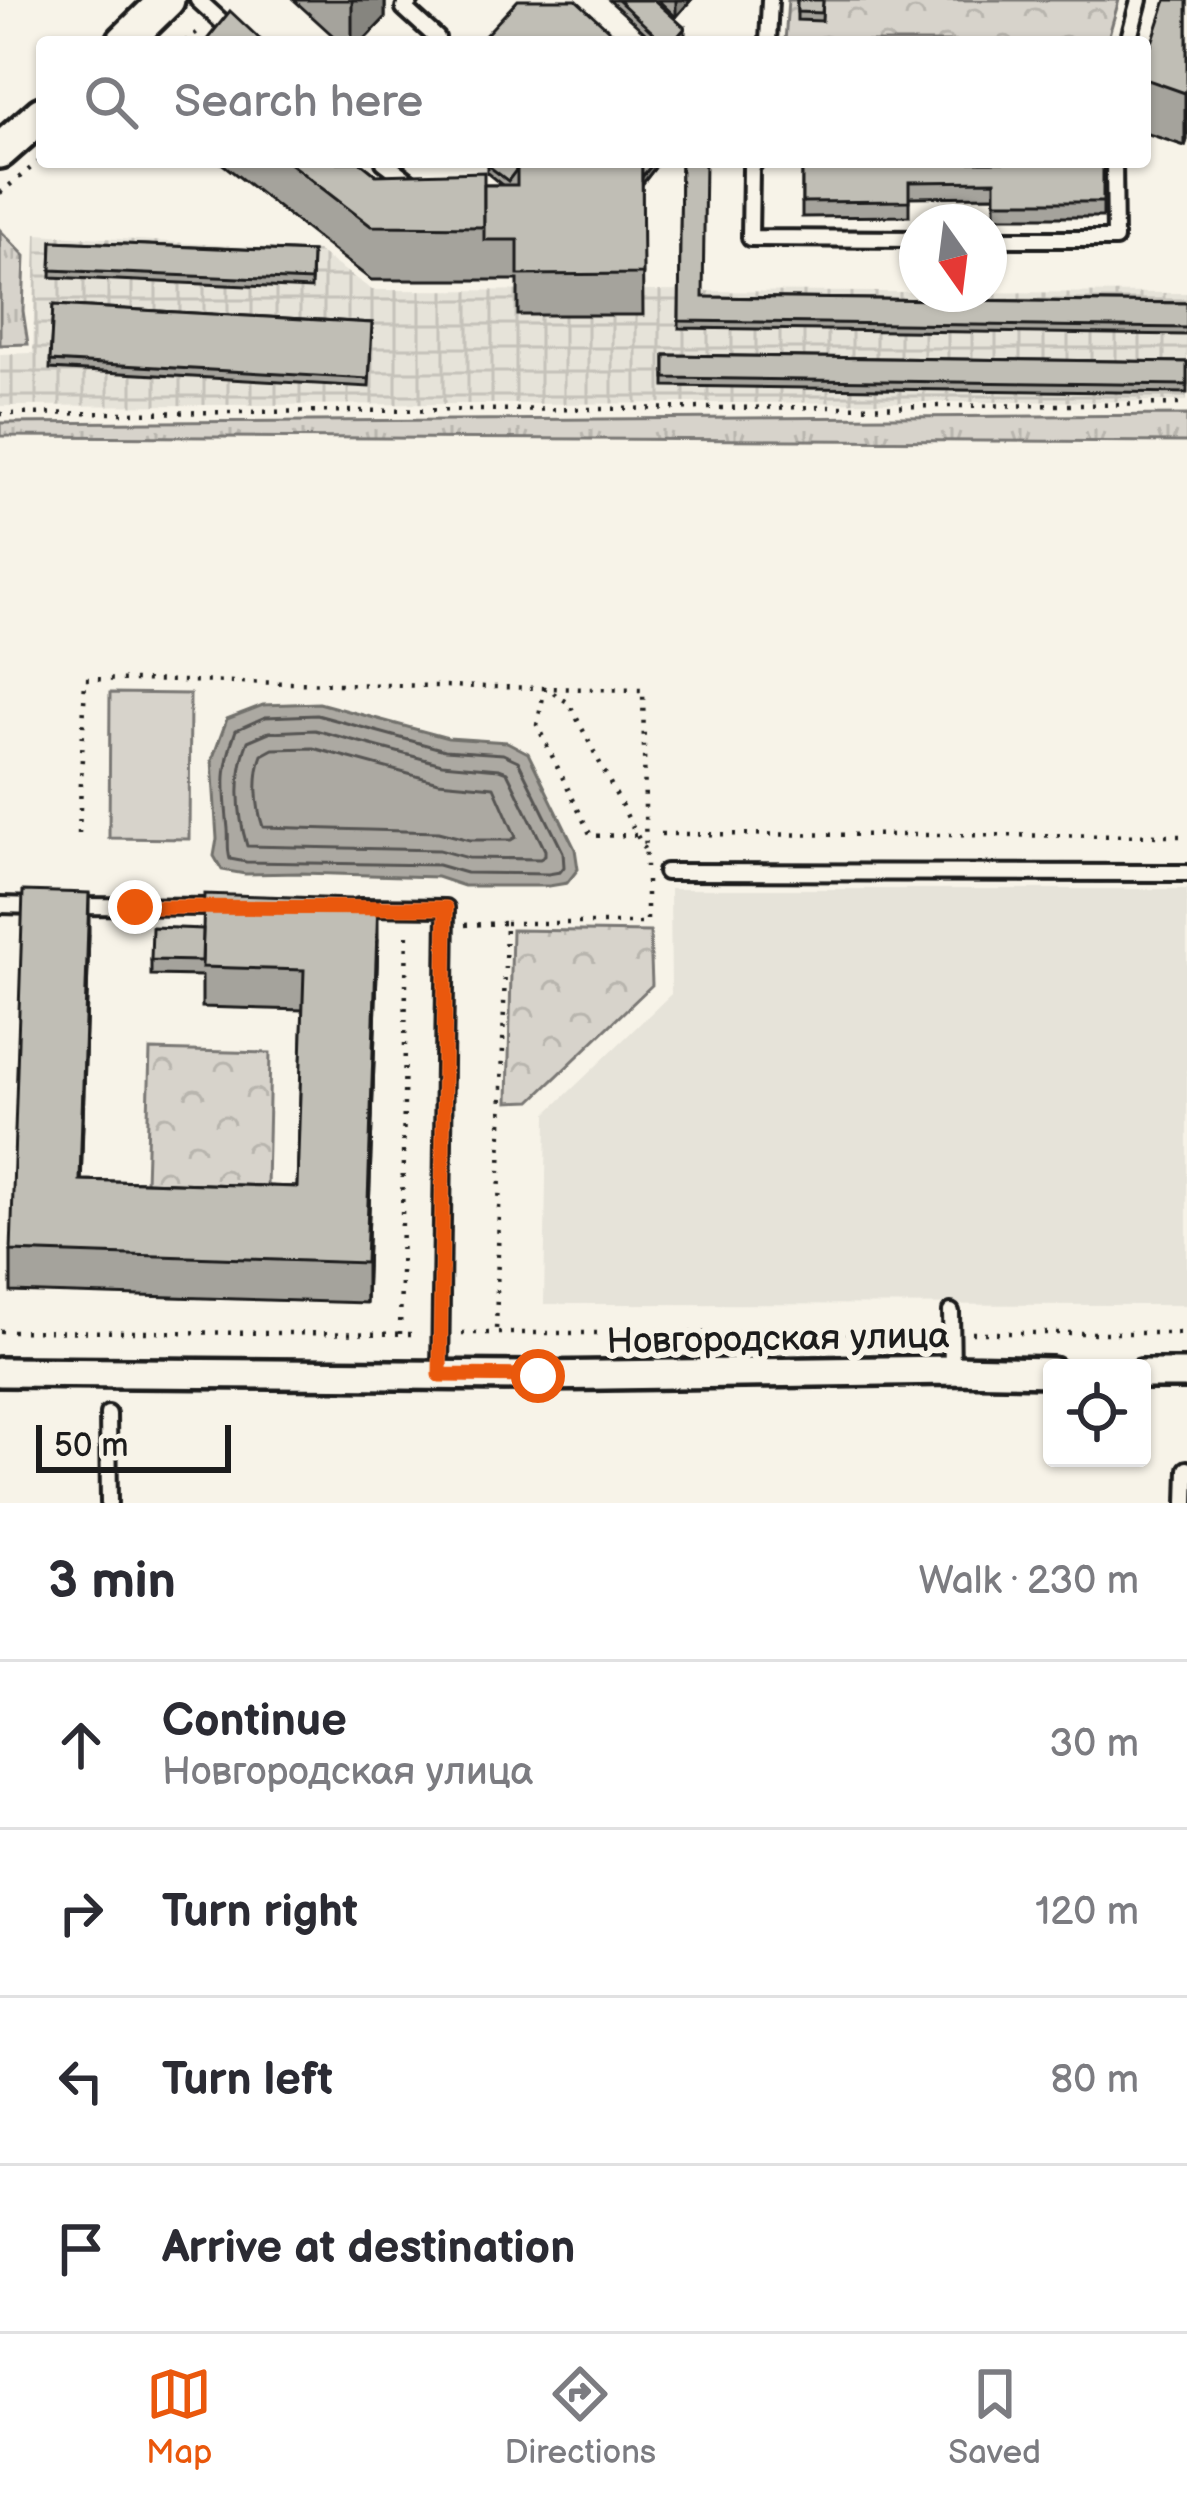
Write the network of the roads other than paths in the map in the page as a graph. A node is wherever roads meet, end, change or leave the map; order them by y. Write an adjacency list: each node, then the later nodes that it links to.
1 (167, 0): 6 (street)
2 (198, 0): 7 (lane)
3 (411, 0): 8 (lane)
4 (770, 0): 9 (lane)
5 (1139, 0): 10 (lane)
6 (130, 36)
7 (237, 36)
8 (435, 36)
9 (768, 36)
10 (1130, 36)
11 (36, 119): 12 (street)
12 (0, 151)
13 (392, 168): 16 (lane)
14 (751, 168): 17 (lane)
15 (1114, 168): 18 (lane)
16 (430, 196)
17 (899, 238)
18 (1007, 239)
19 (666, 872): 20 (lane)
20 (1187, 873)
21 (0, 905): 22 (lane)
22 (231, 907)
23 (351, 908): 30 (lane)
24 (951, 1312): 25 (lane)
25 (952, 1370): 27 (street, Новгородская улица); 30 (street, Новгородская улица)
26 (0, 1372): 30 (street, Новгородская улица)
27 (1043, 1372)
28 (1151, 1373): 29 (street)
29 (1187, 1374)
30 (440, 1375)
31 (107, 1414): 33 (lane)
32 (1187, 1469): 34 (lane)
33 (109, 1503)
34 (1186, 1503)

